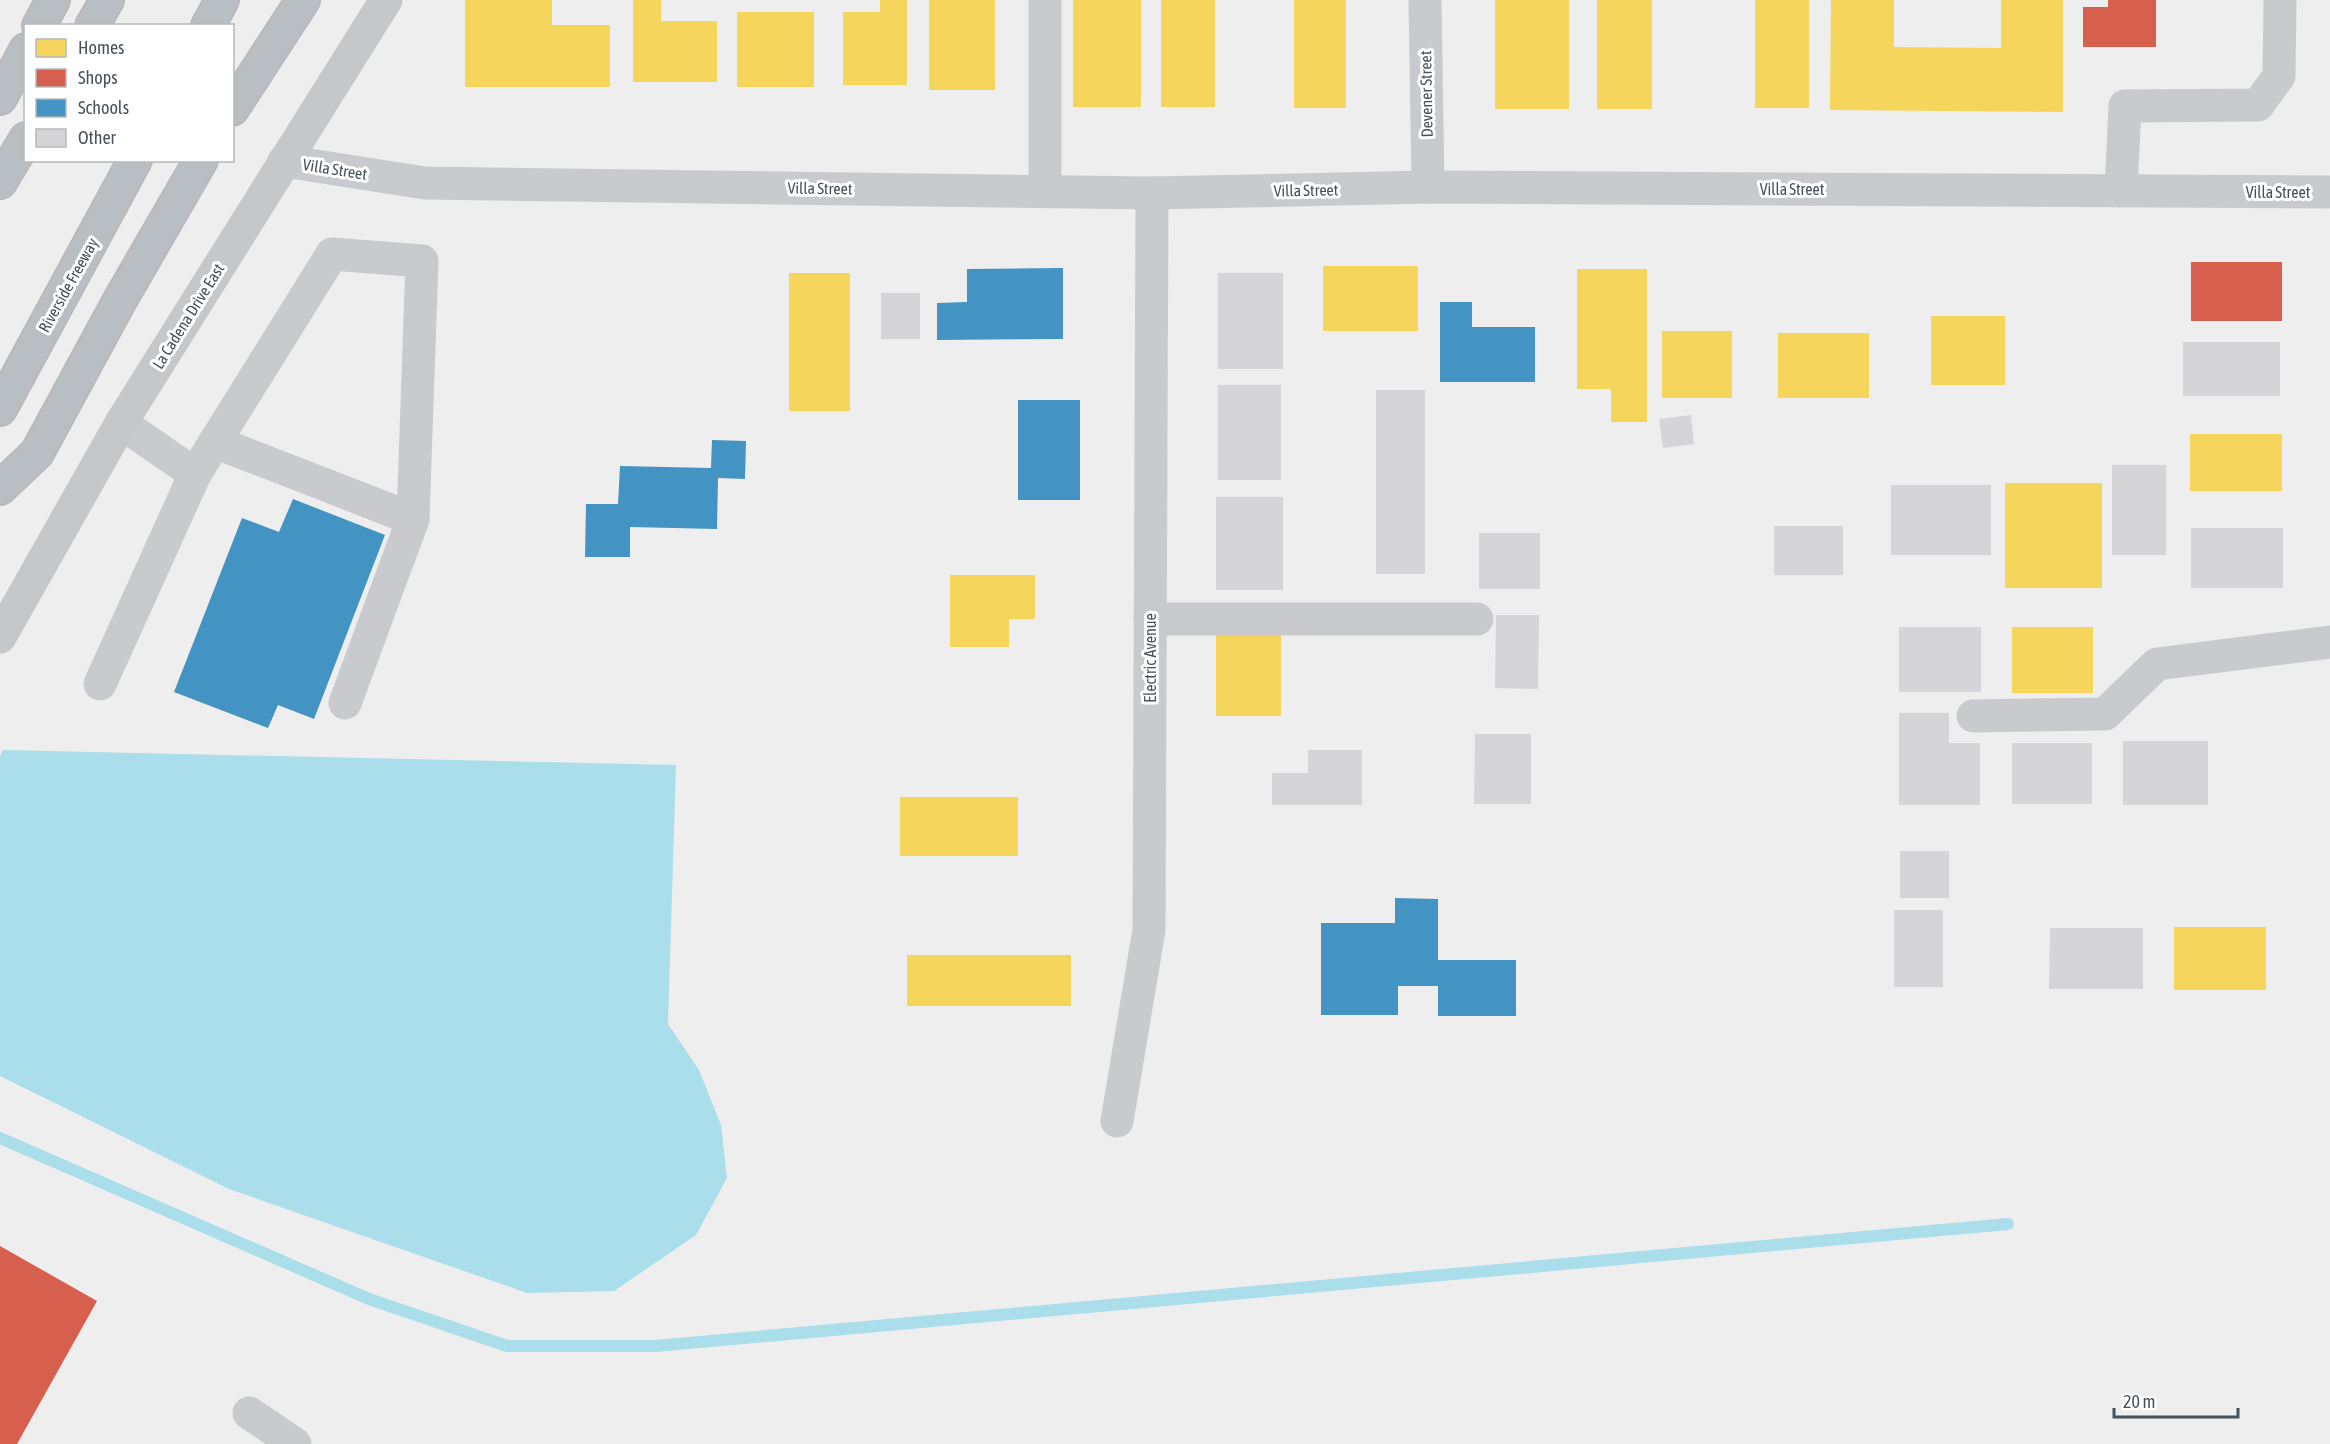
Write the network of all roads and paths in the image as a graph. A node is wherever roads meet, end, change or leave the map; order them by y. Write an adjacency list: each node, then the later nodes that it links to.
1 (52, 0): 9 (highway)
2 (106, 0): 10 (highway)
3 (222, 0): 11 (highway)
4 (303, 0): 14 (highway)
5 (386, 0): 16 (main road, La Cadena Drive East)
6 (1045, 0): 22 (street)
7 (1425, 0): 20 (street, Devener Street)
8 (2280, 0): 21 (street)
9 (40, 24)
10 (93, 24)
11 (209, 24)
12 (24, 54): 13 (highway)
13 (0, 98)
14 (234, 106)
15 (24, 142): 19 (highway)
16 (284, 161): 22 (street, Villa Street); 26 (main road, La Cadena Drive East)
17 (134, 162): 25 (highway, Riverside Freeway)
18 (200, 162): 29 (highway)
19 (0, 182)
20 (1428, 187): 21 (street, Villa Street); 24 (street, Villa Street)
21 (2121, 191): 23 (street, Villa Street)
22 (1045, 192): 24 (street, Villa Street)
23 (2330, 192)
24 (1152, 193): 31 (street, Electric Avenue)
25 (0, 409)
26 (121, 423): 28 (street); 33 (main road, La Cadena Drive East)
27 (215, 442): 28 (street); 30 (street); 30 (street)
28 (195, 474): 35 (street)
29 (0, 488)
30 (413, 519): 36 (street)
31 (1150, 619): 32 (street); 38 (street, Electric Avenue)
32 (1477, 619)
33 (0, 637)
34 (2330, 642): 37 (street)
35 (100, 684)
36 (345, 703)
37 (1973, 716)
38 (1117, 1121)
39 (249, 1413): 40 (street)
40 (295, 1444)

